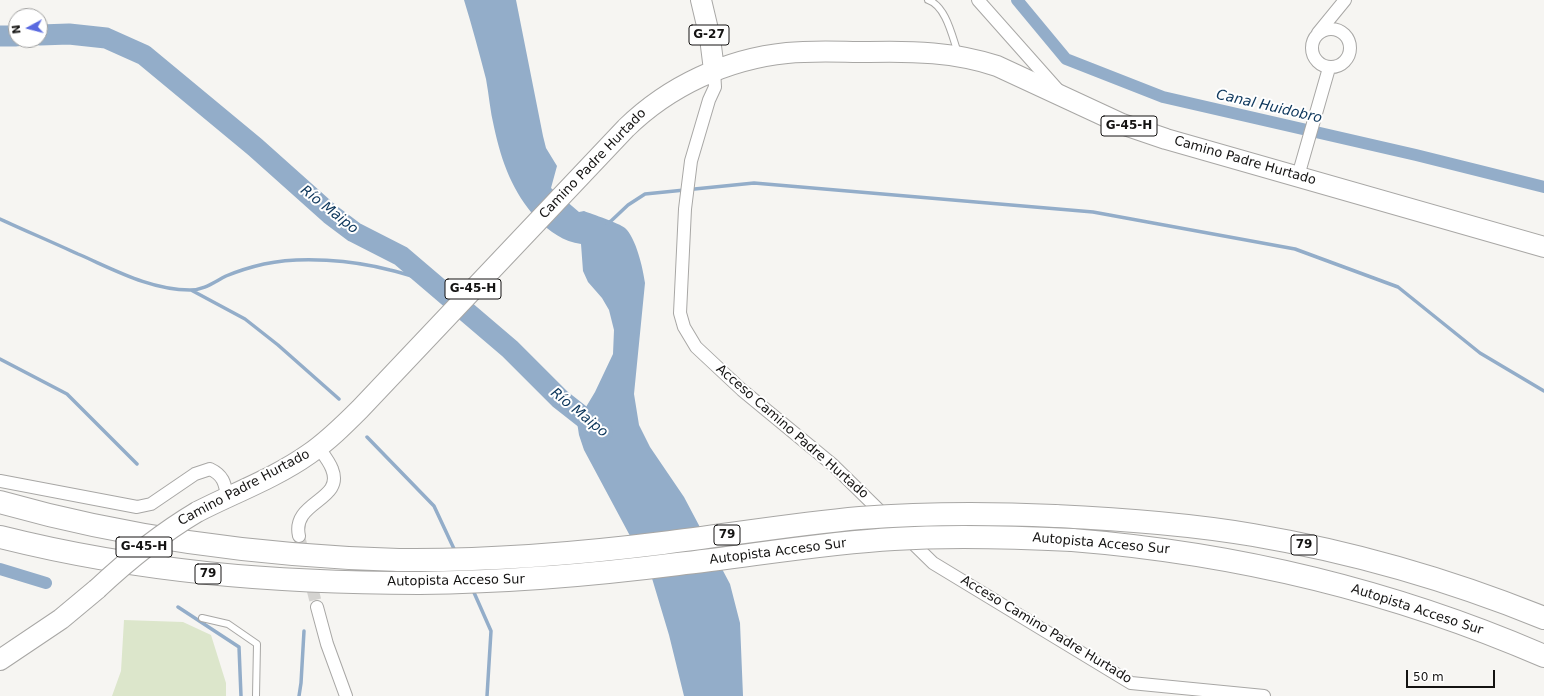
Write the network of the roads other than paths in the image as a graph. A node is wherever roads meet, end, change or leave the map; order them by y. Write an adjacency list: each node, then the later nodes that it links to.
1 (701, 0): 8 (main road, G-27)
2 (928, 0): 6 (lane)
3 (978, 0): 9 (street)
4 (1345, 0): 5 (street)
5 (1318, 33): 7 (street); 7 (street)
6 (959, 56): 8 (main road, Camino Padre Hurtado / G-45-H); 9 (main road, Camino Padre Hurtado / G-45-H)
7 (1329, 68): 10 (street)
8 (714, 70): 12 (main road, Camino Padre Hurtado / G-45-H); 25 (street, Acceso Camino Padre Hurtado)
9 (1065, 98): 10 (main road, Camino Padre Hurtado / G-45-H)
10 (1298, 176): 11 (main road, Camino Padre Hurtado / G-45-H)
11 (1544, 247)
12 (318, 447): 14 (main road, Camino Padre Hurtado / G-45-H); 17 (street)
13 (0, 481): 14 (street)
14 (227, 496): 22 (main road, Camino Padre Hurtado / G-45-H, bridge)
15 (0, 502): 20 (highway, Autopista Acceso Sur / 79, bridge)
16 (0, 536): 21 (highway, Autopista Acceso Sur / 79, bridge)
17 (298, 536)
18 (317, 607): 24 (street)
19 (202, 618): 23 (lane)
20 (1544, 618)
21 (1544, 656)
22 (0, 660)
23 (256, 696)
24 (346, 696)
25 (1264, 696)

